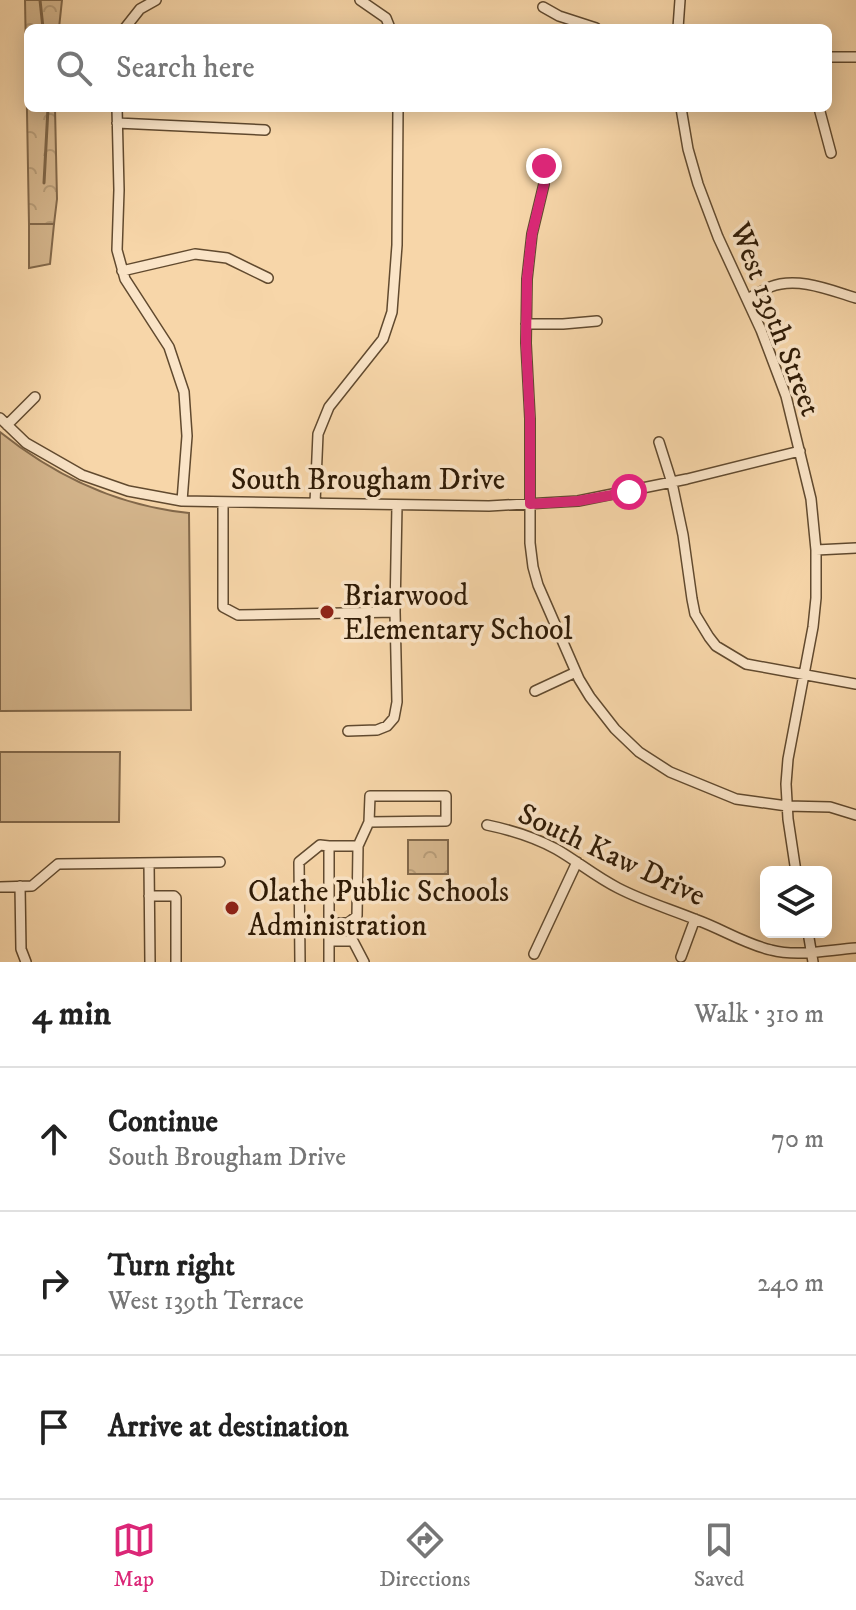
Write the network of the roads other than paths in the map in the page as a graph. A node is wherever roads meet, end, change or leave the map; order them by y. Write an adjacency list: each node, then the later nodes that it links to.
1 (156, 0): 5 (street)
2 (360, 0): 6 (street)
3 (680, 0): 8 (street)
4 (543, 7): 7 (street)
5 (128, 24)
6 (388, 24)
7 (584, 24)
8 (678, 24)
9 (832, 57): 10 (street)
10 (856, 57)
11 (117, 112): 15 (street)
12 (398, 112): 32 (street)
13 (682, 112): 22 (street, West 139th Street)
14 (820, 112): 17 (street)
15 (117, 123): 16 (street); 19 (street)
16 (265, 130)
17 (831, 153)
18 (543, 157): 24 (street)
19 (122, 271): 20 (street); 30 (street)
20 (268, 278)
21 (856, 298): 22 (street)
22 (747, 299): 28 (street, West 139th Street)
23 (597, 321): 24 (street)
24 (526, 324): 33 (street)
25 (35, 397): 26 (street)
26 (4, 422): 30 (street, South Brougham Drive)
27 (659, 442): 29 (street)
28 (800, 451): 29 (street, South Brougham Drive); 36 (street, West 139th Street)
29 (672, 483): 33 (street, South Brougham Drive); 39 (street)
30 (182, 501): 31 (street, South Brougham Drive)
31 (223, 503): 32 (street, South Brougham Drive); 37 (street)
32 (315, 503): 34 (street, South Brougham Drive)
33 (530, 504): 34 (street, South Brougham Drive); 38 (street)
34 (397, 505): 37 (street)
35 (856, 548): 36 (street)
36 (816, 550): 39 (street, West 139th Street)
37 (395, 612): 42 (street)
38 (576, 672): 41 (street); 43 (street)
39 (805, 675): 40 (street); 43 (street, West 139th Street)
40 (856, 684)
41 (535, 691)
42 (348, 731)
43 (787, 806): 44 (street); 52 (street, West 139th Street)
44 (856, 815)
45 (369, 822): 45 (street); 48 (street)
46 (487, 825): 50 (street, South Kaw Drive)
47 (329, 846): 48 (street); 57 (street); 66 (street)
48 (358, 846): 57 (street)
49 (220, 862): 51 (street)
50 (577, 862): 56 (street, South Kaw Drive); 60 (street)
51 (149, 863): 53 (street); 55 (street)
52 (795, 866)
53 (20, 886): 54 (street); 63 (street)
54 (0, 887)
55 (149, 896): 64 (street); 65 (street)
56 (695, 919): 61 (street); 62 (street, South Kaw Drive)
57 (329, 923): 58 (street)
58 (329, 941): 67 (street); 68 (street)
59 (856, 948): 62 (street, South Kaw Drive)
60 (534, 954)
61 (681, 957)
62 (813, 957)
63 (26, 962)
64 (150, 962)
65 (176, 962)
66 (300, 962)
67 (329, 962)
68 (364, 962)

